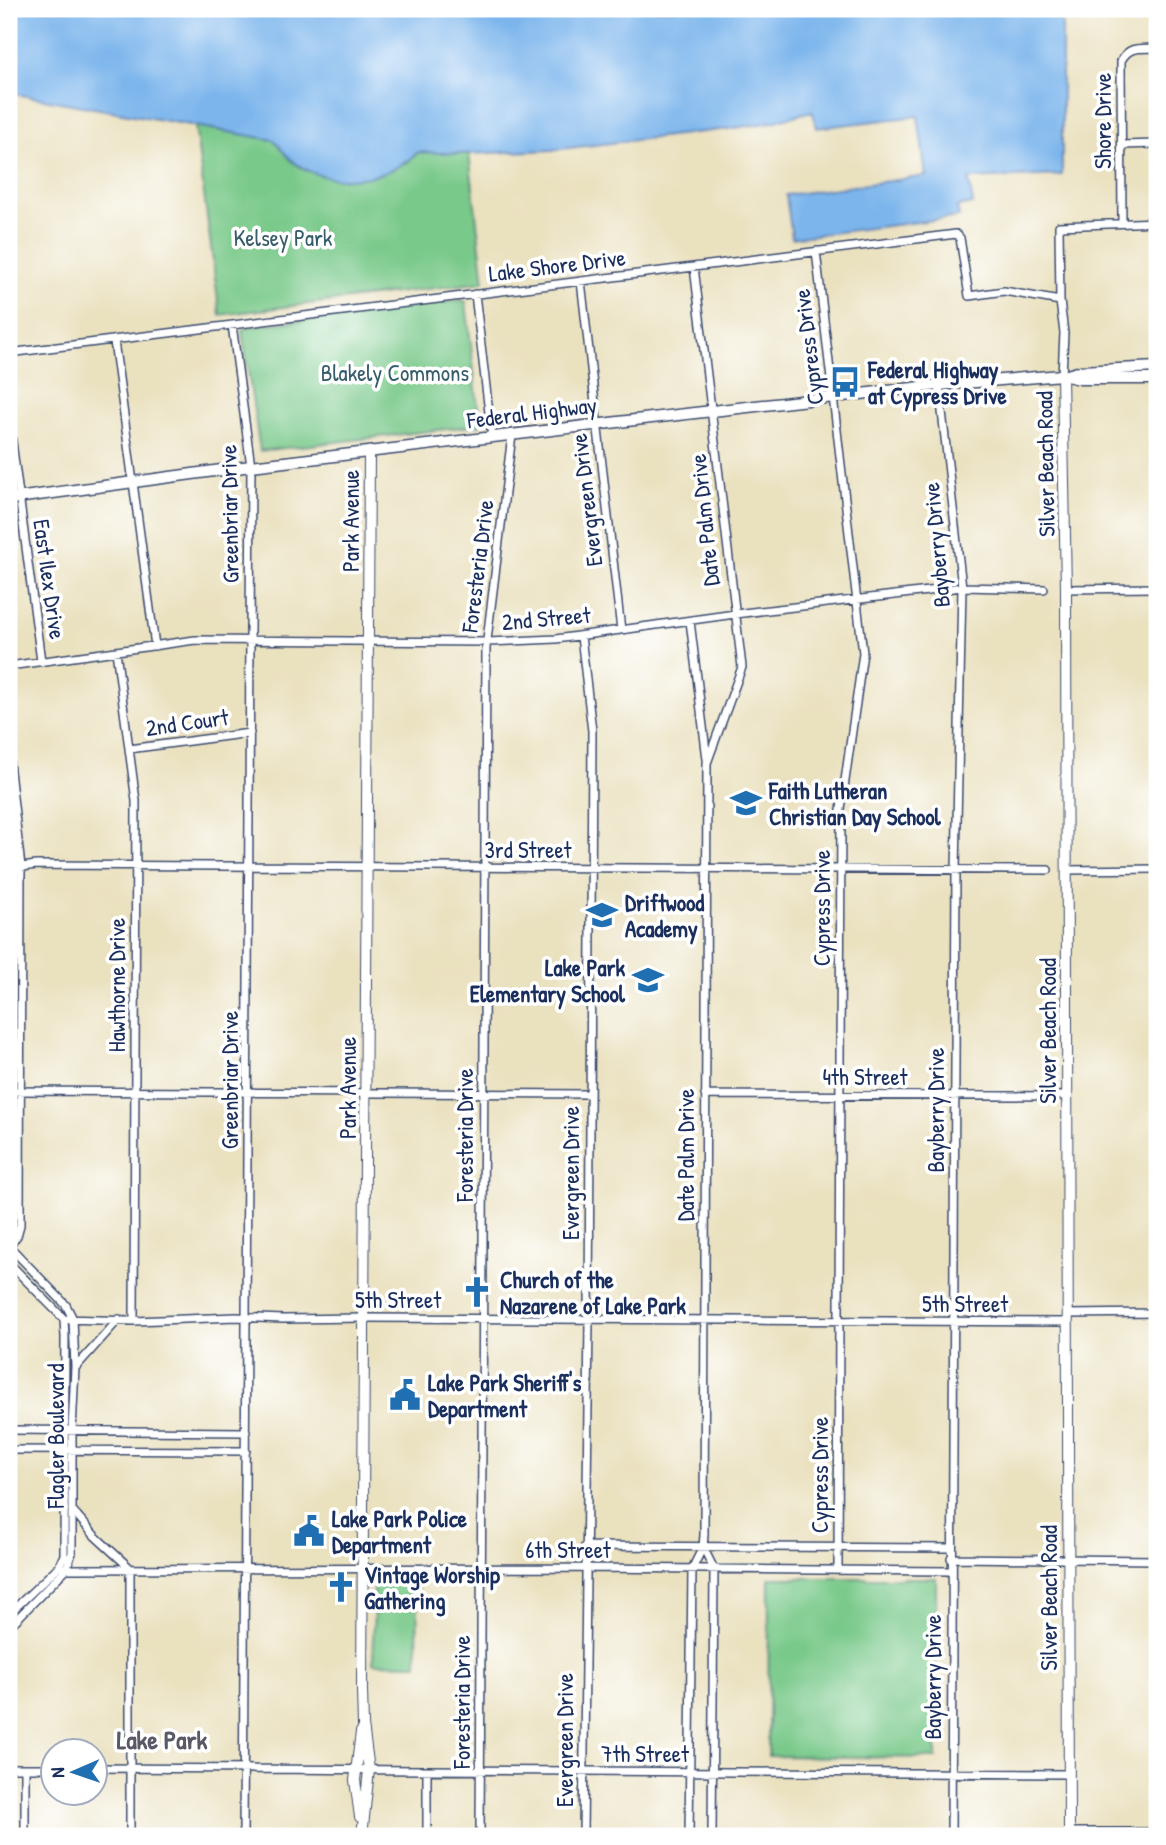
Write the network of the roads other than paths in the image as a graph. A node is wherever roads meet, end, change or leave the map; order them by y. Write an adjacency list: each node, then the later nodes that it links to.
1 (1157, 48): 3 (street, Shore Drive)
2 (1157, 144): 3 (street)
3 (1122, 145): 5 (street, Shore Drive)
4 (1157, 222): 5 (street)
5 (1122, 223): 10 (street, Silver Beach Road)
6 (816, 251): 7 (street, Lake Shore Drive); 10 (street, Lake Shore Drive); 18 (street, Cypress Drive)
7 (694, 267): 8 (street, Lake Shore Drive); 19 (street, Date Palm Drive)
8 (580, 281): 9 (street, Lake Shore Drive); 21 (street, Evergreen Drive)
9 (475, 294): 11 (street, Lake Shore Drive); 23 (street)
10 (1060, 301): 15 (street, Silver Beach Road)
11 (232, 325): 12 (street, Lake Shore Drive); 25 (street, Greenbriar Drive)
12 (114, 341): 13 (street, Lake Shore Drive); 26 (street)
13 (9, 353)
14 (1157, 367): 15 (main road)
15 (1064, 375): 16 (main road); 17 (main road, Federal Highway); 31 (street, Silver Beach Road)
16 (1157, 379)
17 (939, 385): 18 (main road, Federal Highway); 28 (street, Bayberry Drive)
18 (833, 398): 19 (main road, Federal Highway); 32 (street, Cypress Drive)
19 (712, 412): 21 (main road, Federal Highway); 33 (street, Date Palm Drive)
20 (9, 419): 27 (street, East Ilex Drive)
21 (597, 425): 22 (main road, Federal Highway); 35 (street, Evergreen Drive)
22 (512, 435): 23 (main road, Federal Highway); 39 (street, Foresteria Drive)
23 (492, 438): 24 (main road, Federal Highway)
24 (369, 452): 25 (main road, Federal Highway); 38 (street, Park Avenue)
25 (251, 466): 26 (main road, Federal Highway); 37 (street, Greenbriar Drive)
26 (133, 482): 27 (main road, Federal Highway); 40 (street)
27 (14, 498): 42 (street, East Ilex Drive)
28 (962, 587): 30 (street, 2nd Street); 32 (street, 2nd Street); 58 (street, Bayberry Drive)
29 (1157, 588): 31 (street)
30 (1044, 589)
31 (1066, 589): 60 (street, Silver Beach Road)
32 (857, 600): 33 (street, 2nd Street); 57 (street, Cypress Drive)
33 (734, 614): 34 (street, 2nd Street); 47 (street, Date Palm Drive)
34 (690, 621): 35 (street, 2nd Street); 47 (street, Date Palm Drive)
35 (621, 630): 36 (street, 2nd Street)
36 (581, 636): 39 (street, 2nd Street); 53 (street, Evergreen Drive)
37 (250, 641): 38 (street, 2nd Street); 40 (street, 2nd Street); 44 (street, Greenbriar Drive)
38 (368, 641): 39 (street, 2nd Street); 51 (street, Park Avenue)
39 (487, 642): 52 (street, Foresteria Drive)
40 (155, 646): 41 (street, 2nd Street)
41 (116, 651): 42 (street, 2nd Street); 45 (street, Hawthorne Drive)
42 (41, 661): 43 (street, 2nd Street)
43 (9, 666)
44 (250, 733): 45 (street, 2nd Court); 49 (street, Greenbriar Drive)
45 (129, 750): 48 (street, Hawthorne Drive)
46 (9, 762): 50 (street)
47 (707, 763): 55 (street, Date Palm Drive)
48 (136, 866): 49 (street, 3rd Street); 50 (street, 3rd Street); 63 (street, Hawthorne Drive)
49 (249, 866): 51 (street, 3rd Street); 64 (street, Greenbriar Drive)
50 (21, 867): 54 (street, 3rd Street); 62 (street)
51 (367, 867): 52 (street, 3rd Street); 65 (street, Park Avenue)
52 (485, 868): 53 (street, 3rd Street); 66 (street, Foresteria Drive)
53 (591, 868): 55 (street, 3rd Street); 67 (street, Evergreen Drive)
54 (9, 869)
55 (706, 869): 57 (street, 3rd Street); 68 (street, Date Palm Drive)
56 (1157, 869): 60 (street)
57 (841, 870): 58 (street, 3rd Street); 69 (street, Cypress Drive)
58 (956, 870): 59 (street, 3rd Street); 70 (street, Bayberry Drive)
59 (1048, 870)
60 (1066, 870): 71 (street, Silver Beach Road)
61 (9, 1091): 62 (street)
62 (20, 1091): 63 (street); 72 (street)
63 (135, 1092): 64 (street); 83 (street, Hawthorne Drive)
64 (248, 1092): 65 (street); 75 (street, Greenbriar Drive)
65 (366, 1093): 66 (street); 76 (street, Park Avenue)
66 (484, 1094): 67 (street); 80 (street, Foresteria Drive)
67 (590, 1094): 81 (street, Evergreen Drive)
68 (705, 1095): 69 (street, 4th Street); 82 (street, Date Palm Drive)
69 (840, 1095): 70 (street, 4th Street); 84 (street, Cypress Drive)
70 (954, 1096): 71 (street, 4th Street); 85 (street, Bayberry Drive)
71 (1067, 1097): 77 (street, Silver Beach Road)
72 (9, 1246): 78 (street)
73 (9, 1263): 78 (street)
74 (1157, 1313): 77 (street, 5th Street)
75 (246, 1318): 76 (street, 5th Street); 83 (street, 5th Street); 89 (street, Greenbriar Drive)
76 (365, 1318): 80 (street, 5th Street); 104 (street, Park Avenue)
77 (1067, 1318): 85 (street, 5th Street); 100 (street, Silver Beach Road)
78 (68, 1319): 79 (street, 5th Street); 86 (street, Flagler Boulevard); 88 (street, Flagler Boulevard)
79 (119, 1319): 83 (street, 5th Street); 86 (street)
80 (483, 1319): 81 (street, 5th Street); 105 (street, Foresteria Drive)
81 (589, 1320): 82 (street, 5th Street); 94 (street, Evergreen Drive)
82 (704, 1320): 84 (street, 5th Street); 96 (street, Date Palm Drive)
83 (134, 1321)
84 (839, 1321): 85 (street, 5th Street); 95 (street, Cypress Drive)
85 (953, 1322): 97 (street, Bayberry Drive)
86 (75, 1367): 88 (street, Flagler Boulevard)
87 (9, 1430): 88 (street)
88 (68, 1431): 89 (street); 91 (street, Flagler Boulevard)
89 (246, 1432): 92 (street, Greenbriar Drive)
90 (9, 1450): 91 (street)
91 (68, 1450): 92 (street); 93 (street, Flagler Boulevard); 101 (street, Flagler Boulevard)
92 (246, 1451): 103 (street, Greenbriar Drive)
93 (74, 1512): 101 (street, Flagler Boulevard); 102 (street)
94 (585, 1546): 96 (street, 6th Street); 106 (street, Evergreen Drive)
95 (837, 1547): 96 (street, 6th Street); 97 (street, 6th Street); 109 (street, Cypress Drive)
96 (703, 1548): 107 (street, Date Palm Drive); 108 (street, Date Palm Drive)
97 (951, 1548): 98 (street, Bayberry Drive)
98 (951, 1558): 100 (street); 110 (street, Bayberry Drive)
99 (1157, 1560): 100 (street)
100 (1067, 1561): 128 (street, Silver Beach Road)
101 (63, 1567): 102 (street, 6th Street); 111 (street); 112 (street)
102 (130, 1568): 103 (street, 6th Street); 118 (street)
103 (244, 1568): 104 (street, 6th Street); 119 (street, Greenbriar Drive)
104 (363, 1568): 105 (street, 6th Street); 113 (street, Park Avenue)
105 (481, 1568): 106 (street, 6th Street); 123 (street, Foresteria Drive)
106 (584, 1568): 107 (street, 6th Street); 124 (street, Evergreen Drive)
107 (692, 1569): 108 (street, 6th Street); 125 (street, Date Palm Drive)
108 (714, 1569): 109 (street, 6th Street); 126 (street, Date Palm Drive)
109 (838, 1570): 110 (street, 6th Street)
110 (951, 1571): 127 (street, Bayberry Drive)
111 (9, 1614)
112 (9, 1627)
113 (363, 1725): 120 (street, Park Avenue); 121 (street, Park Avenue)
114 (9, 1768): 115 (street)
115 (25, 1768): 116 (street); 132 (street)
116 (38, 1768)
117 (108, 1768): 118 (street, 7th Street)
118 (131, 1769): 119 (street, 7th Street); 133 (street)
119 (244, 1769): 120 (street, 7th Street); 134 (street, Greenbriar Drive)
120 (356, 1770): 121 (street, 7th Street); 129 (street, Park Avenue)
121 (369, 1770): 122 (street, 7th Street); 129 (street, Park Avenue)
122 (427, 1770): 123 (street, 7th Street); 136 (street)
123 (480, 1770): 124 (street, 7th Street); 137 (street, Foresteria Drive)
124 (583, 1772): 125 (street, 7th Street); 138 (street, Evergreen Drive)
125 (689, 1772): 126 (street, 7th Street); 139 (street, Date Palm Drive)
126 (713, 1772): 127 (street, 7th Street); 140 (street, Date Palm Drive)
127 (951, 1773): 128 (street, 7th Street); 141 (street, Bayberry Drive)
128 (1068, 1774): 131 (street, Silver Beach Road)
129 (362, 1825): 135 (street, Park Avenue)
130 (1157, 1832): 131 (street)
131 (1069, 1834)
132 (24, 1836)
133 (131, 1836)
134 (243, 1836)
135 (362, 1836)
136 (427, 1836)
137 (480, 1836)
138 (583, 1836)
139 (689, 1836)
140 (712, 1836)
141 (951, 1836)

